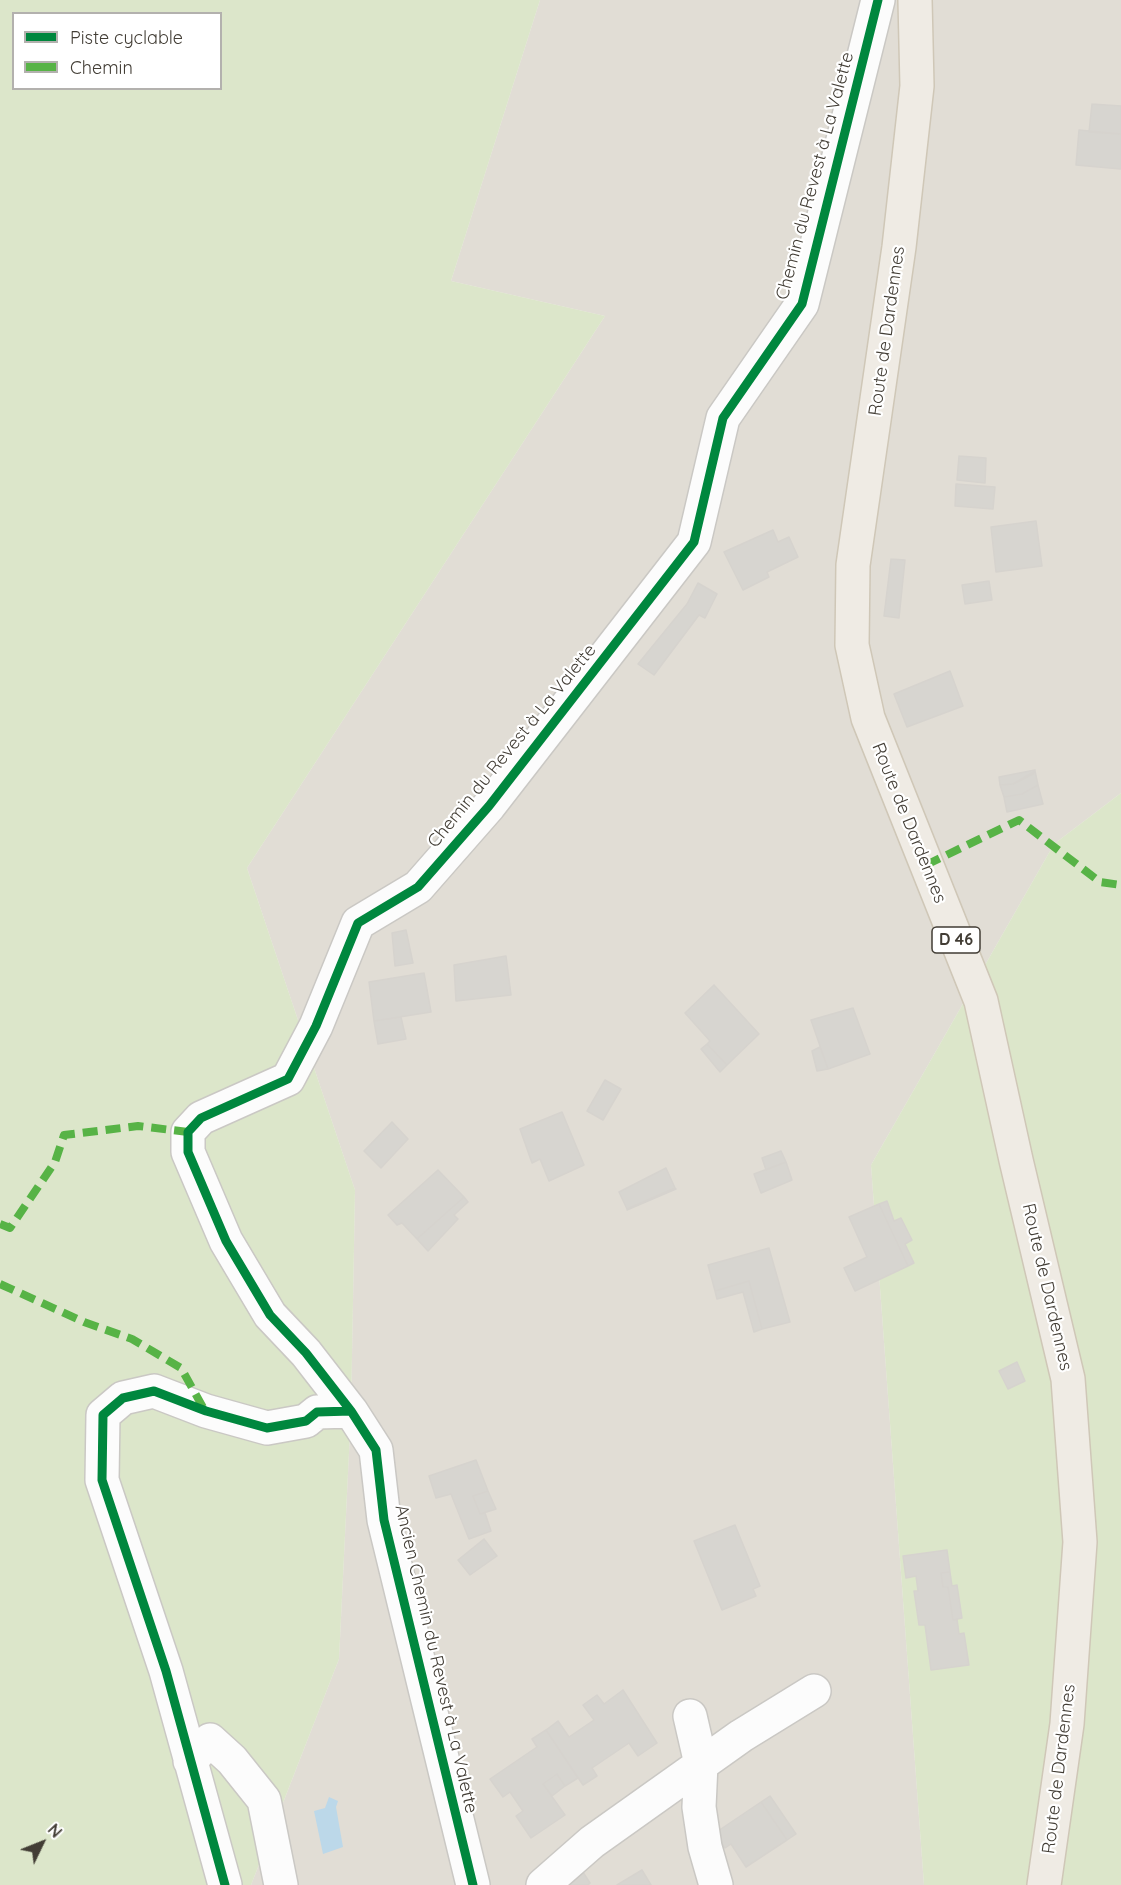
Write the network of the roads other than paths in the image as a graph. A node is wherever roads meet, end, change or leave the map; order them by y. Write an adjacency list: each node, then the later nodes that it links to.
1 (878, 0): 3 (street, Chemin du Revest à La Valette)
2 (915, 0): 13 (main road, Route de Dardennes / D 46)
3 (351, 1411): 6 (street); 10 (street, Ancien Chemin du Revest à La Valette)
4 (814, 1692): 7 (street)
5 (690, 1716): 7 (street)
6 (190, 1761): 8 (street); 9 (street)
7 (701, 1764): 11 (street); 12 (street)
8 (225, 1885)
9 (281, 1885)
10 (473, 1885)
11 (543, 1885)
12 (716, 1885)
13 (1044, 1885)

